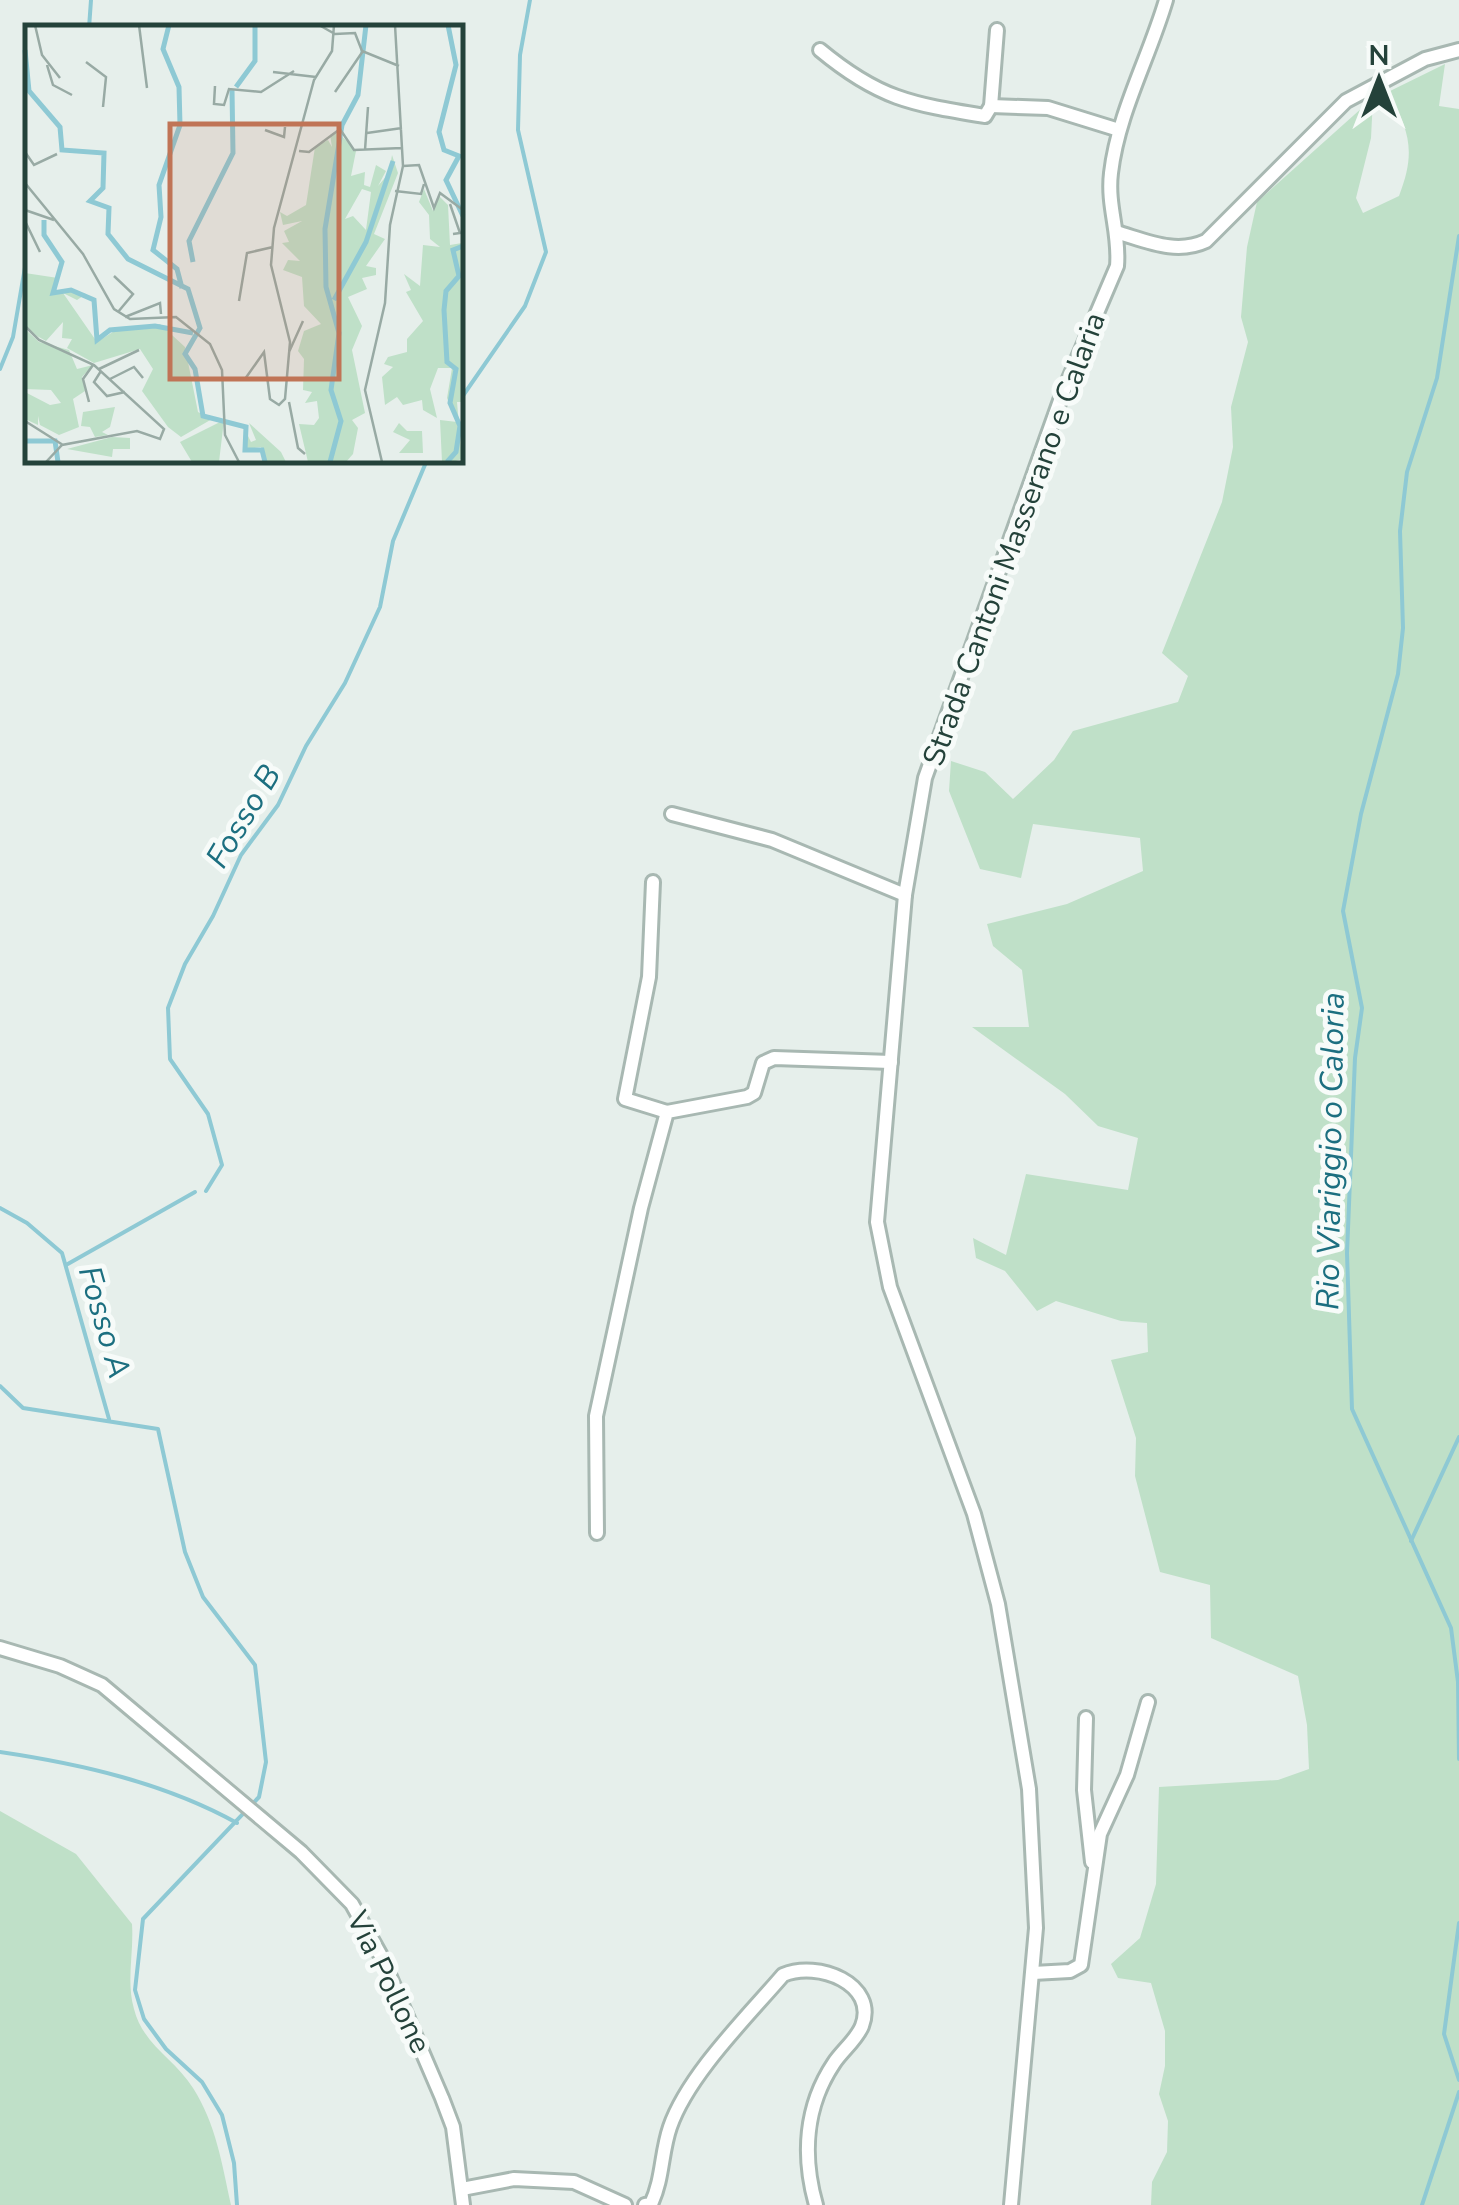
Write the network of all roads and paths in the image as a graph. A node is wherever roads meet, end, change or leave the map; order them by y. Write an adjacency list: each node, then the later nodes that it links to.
1 (1166, 0): 6 (street, Strada Cantoni Masserano e Calaria)
2 (997, 30): 5 (street)
3 (820, 50): 5 (street)
4 (1459, 50): 7 (street)
5 (991, 106): 6 (street)
6 (1118, 130): 7 (street, Strada Cantoni Masserano e Calaria)
7 (1116, 232): 10 (street, Strada Cantoni Masserano e Calaria)
8 (672, 814): 10 (street)
9 (653, 882): 12 (street)
10 (905, 895): 11 (street, Strada Cantoni Masserano e Calaria)
11 (891, 1062): 12 (street); 18 (street, Strada Cantoni Masserano e Calaria)
12 (667, 1112): 13 (street)
13 (598, 1533)
14 (0, 1648): 19 (street, Via Pollone)
15 (1148, 1702): 17 (street)
16 (1086, 1718): 17 (street)
17 (1093, 1864): 18 (street)
18 (1033, 1973): 24 (street, Strada Cantoni Masserano e Calaria)
19 (462, 2189): 20 (street, Via Pollone); 21 (street)
20 (462, 2205)
21 (624, 2205)
22 (646, 2205): 23 (street)
23 (816, 2205)
24 (1011, 2205)

